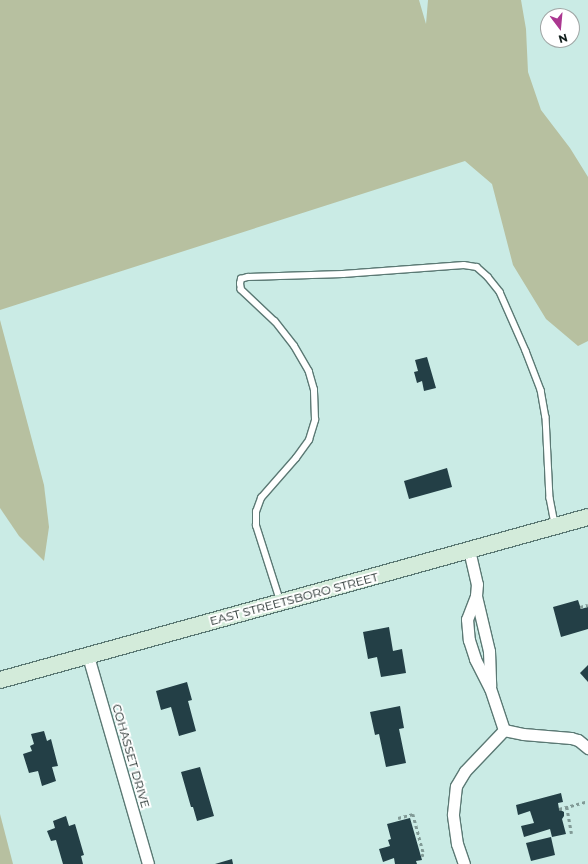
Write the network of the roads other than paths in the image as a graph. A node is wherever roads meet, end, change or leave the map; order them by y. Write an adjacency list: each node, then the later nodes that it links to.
1 (588, 517): 2 (main road, EAST STREETSBORO STREET)
2 (555, 526): 3 (main road, EAST STREETSBORO STREET); 5 (lane)
3 (469, 550): 4 (street); 5 (main road, EAST STREETSBORO STREET)
4 (476, 596): 8 (street); 8 (street)
5 (281, 603): 6 (main road, EAST STREETSBORO STREET)
6 (88, 656): 7 (main road, EAST STREETSBORO STREET); 11 (street, COHASSET DRIVE)
7 (0, 680)
8 (490, 688): 9 (street)
9 (504, 730): 10 (street); 12 (street)
10 (588, 748)
11 (148, 864)
12 (464, 864)

